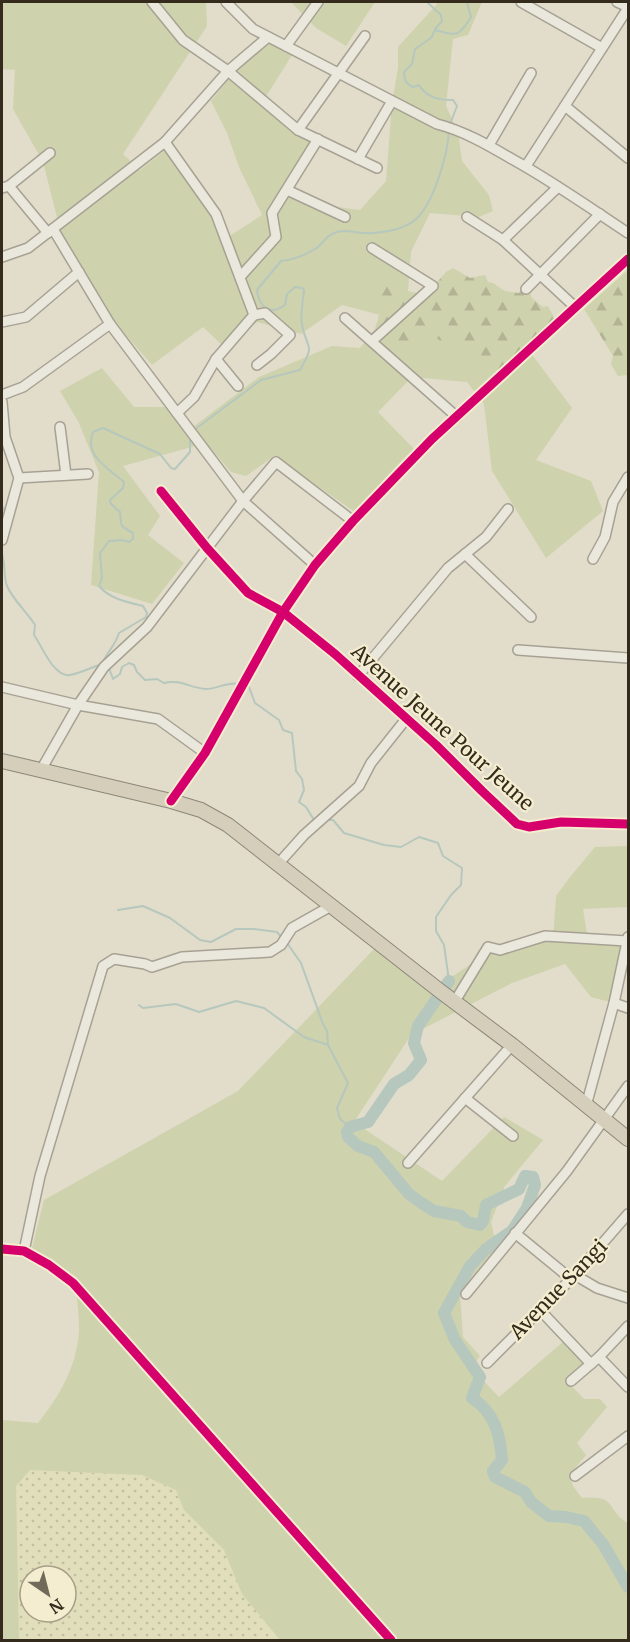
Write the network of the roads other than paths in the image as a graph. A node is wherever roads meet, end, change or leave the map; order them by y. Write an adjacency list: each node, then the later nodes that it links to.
1 (152, 2): 11 (street)
2 (226, 2): 8 (street)
3 (318, 2): 9 (street)
4 (617, 2): 6 (street)
5 (526, 3): 10 (street)
6 (628, 7): 10 (street)
7 (365, 36): 13 (street)
8 (268, 37): 9 (street); 11 (street)
9 (286, 46): 13 (street)
10 (602, 48): 15 (street)
11 (228, 71): 16 (street); 18 (street)
12 (531, 73): 19 (street)
13 (339, 74): 14 (street); 16 (street)
14 (392, 101): 19 (street); 22 (street)
15 (565, 106): 21 (street); 23 (street)
16 (298, 130): 17 (street)
17 (318, 139): 22 (street); 27 (street)
18 (165, 142): 31 (street); 39 (street)
19 (489, 145): 23 (street)
20 (50, 153): 25 (street)
21 (628, 158)
22 (358, 159): 24 (street)
23 (526, 166): 26 (street)
24 (377, 168)
25 (5, 187): 31 (street)
26 (558, 187): 28 (street); 33 (street)
27 (287, 189): 30 (street); 39 (street)
28 (600, 214): 32 (street); 38 (street)
29 (467, 217): 33 (street)
30 (345, 218)
31 (50, 231): 35 (street); 37 (street)
32 (628, 233)
33 (503, 240): 38 (street)
34 (372, 248): 46 (street)
35 (2, 257)
36 (628, 259): 41 (street)
37 (79, 272): 44 (street); 45 (street)
38 (540, 274): 40 (street); 41 (street)
39 (240, 277): 42 (street)
40 (526, 289)
41 (574, 308): 53 (street)
42 (254, 315): 47 (street); 48 (street)
43 (345, 318): 46 (street)
44 (2, 322)
45 (110, 324): 50 (street); 52 (street)
46 (372, 341): 53 (street)
47 (216, 359): 49 (street); 52 (street)
48 (257, 365)
49 (238, 386)
50 (2, 395)
51 (2, 402): 55 (street)
52 (177, 413): 61 (street)
53 (457, 417): 63 (street)
54 (60, 427): 57 (street)
55 (3, 437): 59 (street)
56 (88, 474): 57 (street)
57 (66, 475): 59 (street)
58 (628, 477): 67 (street)
59 (19, 478): 64 (street)
60 (161, 491): 65 (street, Avenue Jeune Pour Jeune)
61 (243, 501): 63 (street); 65 (street); 68 (street)
62 (508, 509): 66 (street)
63 (353, 521): 68 (street)
64 (2, 540)
65 (207, 548): 69 (street, Avenue Jeune Pour Jeune); 75 (street)
66 (465, 554): 70 (street); 73 (street)
67 (592, 559)
68 (315, 565): 69 (street)
69 (283, 612): 73 (street, Avenue Jeune Pour Jeune); 77 (street)
70 (531, 616)
71 (518, 650): 72 (street)
72 (628, 658)
73 (358, 676): 76 (street, Avenue Jeune Pour Jeune)
74 (2, 687): 75 (street)
75 (78, 705): 77 (street); 79 (street)
76 (406, 719): 81 (street, Avenue Jeune Pour Jeune); 82 (street)
77 (205, 753): 80 (street)
78 (2, 761): 79 (highway)
79 (41, 770): 80 (highway)
80 (171, 801): 82 (highway)
81 (628, 824)
82 (278, 864): 83 (highway)
83 (331, 906): 85 (highway); 99 (street)
84 (627, 944): 85 (street); 86 (street)
85 (448, 996): 88 (highway)
86 (614, 1003): 87 (street); 91 (street)
87 (628, 1008)
88 (512, 1045): 90 (street); 91 (highway)
89 (628, 1086): 92 (street)
90 (465, 1098): 93 (street); 95 (street)
91 (586, 1106): 92 (highway)
92 (604, 1121): 94 (highway); 97 (street)
93 (513, 1136)
94 (628, 1139)
95 (408, 1163)
96 (628, 1214): 100 (street, Avenue Sangi)
97 (515, 1233): 100 (street); 101 (street)
98 (2, 1249): 99 (street)
99 (24, 1251): 112 (street)
100 (573, 1277): 102 (street); 103 (street, Avenue Sangi)
101 (466, 1294)
102 (628, 1298)
103 (540, 1310): 106 (street, Avenue Sangi); 107 (street)
104 (628, 1326): 105 (street)
105 (599, 1356): 107 (street); 109 (street)
106 (487, 1363)
107 (591, 1364): 108 (street)
108 (571, 1381)
109 (628, 1387)
110 (628, 1436): 111 (street)
111 (575, 1476)
112 (391, 1641)

